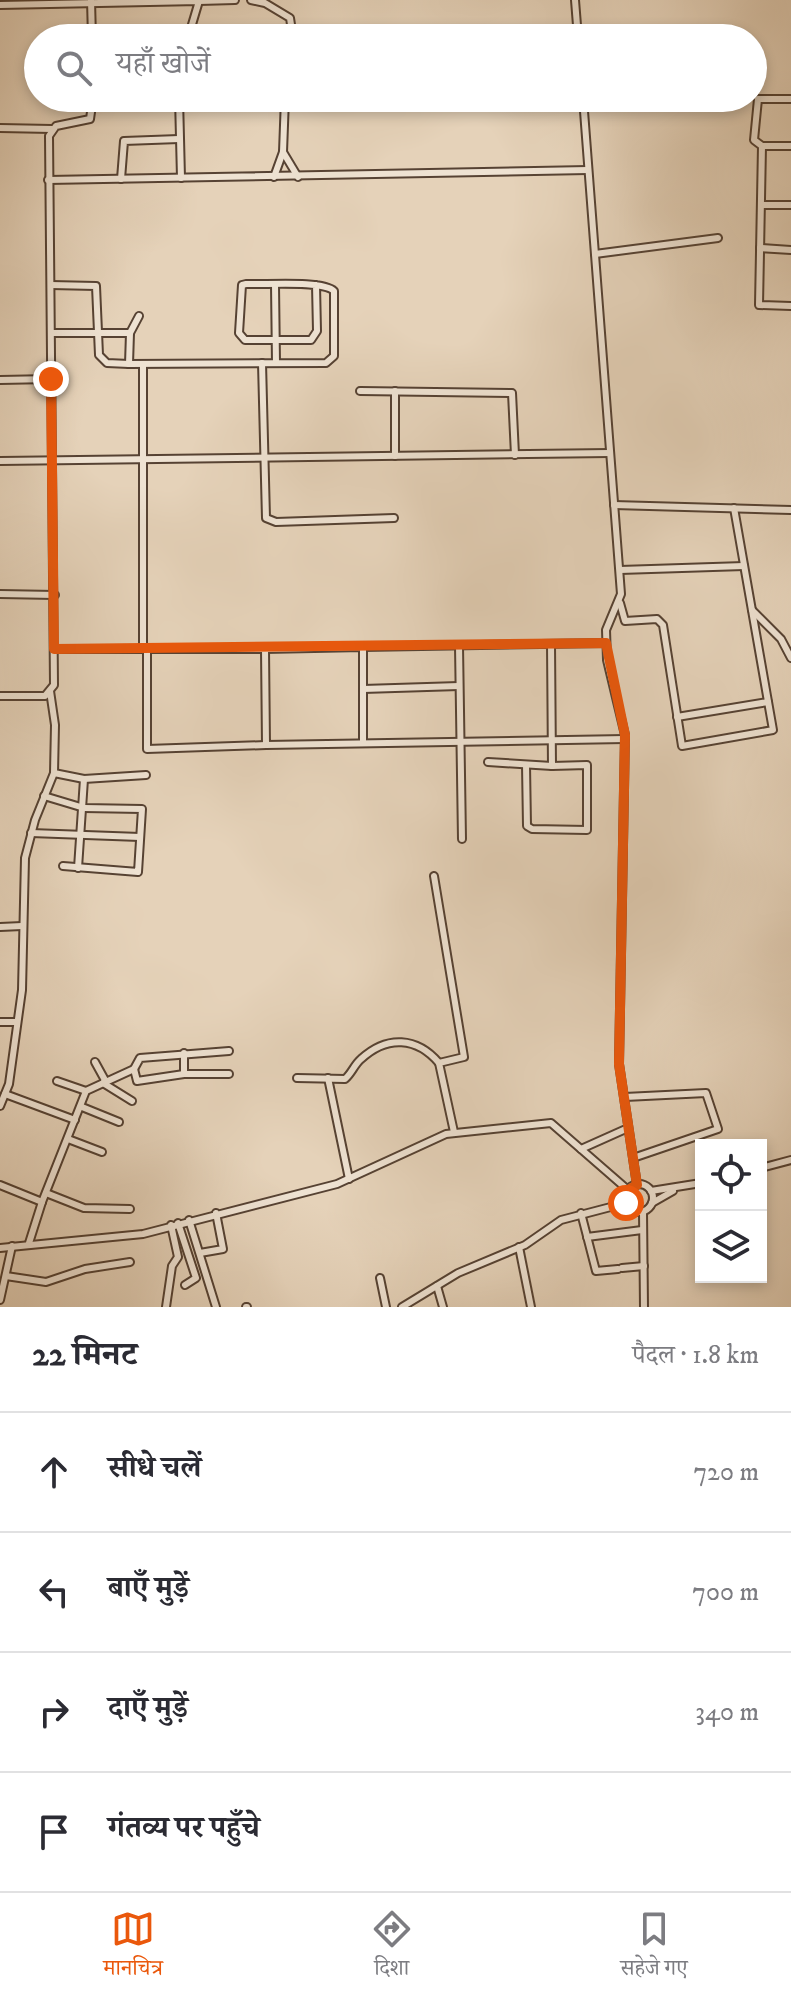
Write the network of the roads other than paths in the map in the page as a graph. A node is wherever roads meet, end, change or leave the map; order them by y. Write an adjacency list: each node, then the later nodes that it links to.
1 (235, 0): 4 (street)
2 (251, 0): 9 (street)
3 (575, 0): 10 (street)
4 (199, 1): 5 (street); 8 (street)
5 (91, 2): 6 (street); 7 (street)
6 (0, 5)
7 (92, 24)
8 (192, 24)
9 (291, 24)
10 (577, 24)
11 (767, 99): 12 (street)
12 (791, 99)
13 (91, 112): 19 (street)
14 (179, 112): 20 (street)
15 (284, 112): 23 (street)
16 (584, 112): 24 (street)
17 (757, 112): 21 (street)
18 (0, 128): 19 (street)
19 (52, 129): 29 (street)
20 (179, 139): 27 (street); 28 (street)
21 (762, 146): 22 (street); 30 (street)
22 (791, 146)
23 (283, 152): 25 (street); 26 (street)
24 (588, 170): 26 (street); 35 (street)
25 (274, 177): 26 (street); 27 (street)
26 (298, 177)
27 (181, 178): 28 (street)
28 (121, 179): 29 (street)
29 (48, 180): 36 (street)
30 (762, 205): 31 (street); 33 (street)
31 (791, 205)
32 (718, 238): 35 (street)
33 (760, 248): 34 (street); 39 (street)
34 (791, 250)
35 (595, 254): 53 (street)
36 (51, 285): 41 (street); 42 (street)
37 (275, 285): 38 (street); 44 (street); 44 (street)
38 (316, 285): 44 (street); 46 (street)
39 (791, 306)
40 (139, 316): 43 (street)
41 (52, 333): 42 (street); 49 (street)
42 (98, 333): 43 (street); 47 (street)
43 (130, 333): 47 (street)
44 (275, 341): 46 (street)
45 (262, 363): 46 (street); 48 (street); 56 (street)
46 (276, 363)
47 (129, 364): 48 (street)
48 (143, 364): 57 (street)
49 (51, 379): 50 (street); 58 (street)
50 (0, 380)
51 (360, 391): 52 (street)
52 (395, 391): 54 (street); 55 (street)
53 (610, 453): 54 (street); 60 (street)
54 (515, 455): 55 (street)
55 (395, 456): 56 (street)
56 (264, 457): 57 (street); 63 (street)
57 (143, 458): 58 (street); 75 (street)
58 (54, 460): 59 (street); 67 (street)
59 (0, 461)
60 (614, 505): 61 (street); 65 (street)
61 (734, 508): 62 (street); 64 (street)
62 (791, 510)
63 (394, 518)
64 (744, 566): 65 (street); 69 (street)
65 (620, 570): 68 (street)
66 (0, 594): 67 (street)
67 (55, 595): 74 (street)
68 (620, 603): 70 (street); 83 (street)
69 (752, 610): 77 (street); 82 (street)
70 (606, 643): 71 (street); 84 (street)
71 (551, 644): 72 (street); 85 (street)
72 (459, 646): 73 (street); 78 (street)
73 (363, 647): 76 (street); 79 (street)
74 (54, 649): 75 (street); 80 (street)
75 (145, 649): 76 (street); 88 (street)
76 (265, 649): 88 (street)
77 (791, 658)
78 (459, 686): 79 (street); 86 (street)
79 (363, 689): 87 (street)
80 (50, 691): 81 (street); 92 (street)
81 (0, 696)
82 (768, 702): 83 (street); 83 (street)
83 (677, 717)
84 (625, 739): 85 (street); 121 (street)
85 (552, 740): 86 (street); 91 (street)
86 (460, 741): 87 (street); 100 (street)
87 (363, 742): 88 (street)
88 (266, 745)
89 (488, 762): 90 (street)
90 (526, 765): 91 (street); 91 (street)
91 (552, 766)
92 (54, 773): 94 (street); 95 (street)
93 (146, 775): 94 (street)
94 (84, 779): 96 (street)
95 (44, 796): 96 (street); 97 (street)
96 (84, 808): 98 (street); 99 (street)
97 (31, 833): 98 (street); 104 (street)
98 (81, 837): 99 (street); 102 (street)
99 (140, 837): 102 (street)
100 (462, 839)
101 (63, 866): 102 (street)
102 (78, 868)
103 (434, 876): 111 (street)
104 (22, 926): 105 (street); 107 (street)
105 (0, 927)
106 (0, 1022): 107 (street)
107 (15, 1022): 120 (street)
108 (229, 1051): 109 (street)
109 (184, 1053): 112 (street); 113 (street)
110 (95, 1062): 118 (street)
111 (439, 1063): 116 (street); 128 (street)
112 (134, 1069): 113 (street); 118 (street)
113 (184, 1074): 114 (street)
114 (229, 1074)
115 (297, 1078): 116 (street)
116 (328, 1078): 135 (street)
117 (57, 1081): 119 (street)
118 (105, 1082): 119 (street); 122 (street)
119 (86, 1091): 124 (street)
120 (5, 1094): 123 (street); 125 (street)
121 (625, 1097): 127 (street); 132 (street)
122 (132, 1101)
123 (0, 1104)
124 (82, 1107): 125 (street); 126 (street)
125 (75, 1120): 129 (street)
126 (119, 1122)
127 (628, 1128): 130 (street); 132 (street)
128 (454, 1132): 130 (street); 135 (street)
129 (68, 1139): 131 (street); 142 (street)
130 (581, 1149): 140 (street)
131 (102, 1152)
132 (633, 1158): 138 (street)
133 (791, 1160): 134 (street)
134 (767, 1166)
135 (349, 1179): 148 (street)
136 (695, 1184): 139 (street)
137 (0, 1185): 143 (street)
138 (637, 1185): 140 (street); 141 (street)
139 (676, 1189): 141 (street); 145 (street)
140 (628, 1190): 144 (street)
141 (651, 1191): 145 (street)
142 (46, 1193): 143 (street); 146 (street)
143 (42, 1202): 154 (street)
144 (626, 1203): 147 (street); 149 (street)
145 (652, 1203): 147 (street)
146 (130, 1209)
147 (643, 1212): 152 (street)
148 (216, 1213): 150 (street); 158 (street)
149 (581, 1213): 153 (street); 156 (street)
150 (189, 1220): 151 (street); 158 (street)
151 (175, 1224): 154 (street); 163 (street); 166 (street)
152 (642, 1230): 153 (street); 160 (street)
153 (587, 1237): 160 (street)
154 (29, 1243): 155 (street)
155 (12, 1246): 157 (street); 161 (street)
156 (519, 1247): 164 (street); 171 (street)
157 (0, 1248)
158 (200, 1253): 167 (street)
159 (130, 1262): 161 (street)
160 (644, 1266): 172 (street)
161 (6, 1276): 165 (street)
162 (380, 1278): 168 (street)
163 (185, 1285)
164 (437, 1286): 169 (street); 170 (street)
165 (0, 1300)
166 (166, 1307)
167 (216, 1307)
168 (386, 1307)
169 (402, 1307)
170 (443, 1307)
171 (531, 1307)
172 (644, 1307)

